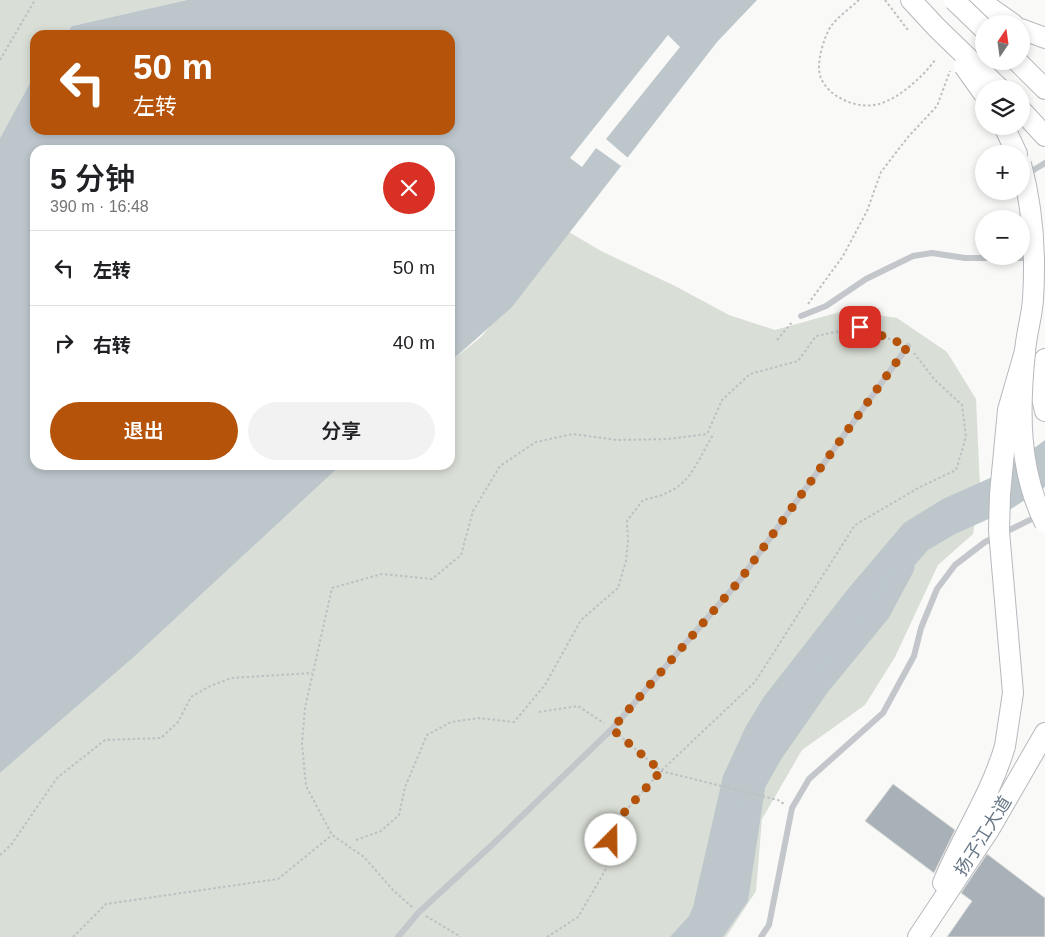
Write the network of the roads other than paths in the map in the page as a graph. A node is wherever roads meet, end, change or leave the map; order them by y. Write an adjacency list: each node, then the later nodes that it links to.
1 (911, 0): 6 (highway)
2 (954, 0): 5 (highway, bridge)
3 (979, 0): 4 (highway)
4 (1000, 15)
5 (975, 20)
6 (937, 28): 10 (highway, bridge); 11 (highway, bridge)
7 (1030, 32): 8 (highway)
8 (1045, 38)
9 (1026, 70): 12 (highway)
10 (991, 80)
11 (975, 81)
12 (1045, 89)
13 (1030, 120): 14 (highway)
14 (1045, 136)
15 (1045, 163): 16 (lane)
16 (1030, 167)
17 (1030, 200): 21 (highway, bridge)
18 (1045, 258): 19 (lane)
19 (801, 316)
20 (908, 346): 28 (lane)
21 (1025, 351): 25 (highway, bridge); 27 (highway, bridge)
22 (1045, 359): 23 (highway)
23 (1045, 411)
24 (1045, 513): 29 (lane)
25 (1045, 523)
26 (1045, 732): 27 (highway, 扬子江大道)
27 (922, 932)
28 (398, 937)
29 (762, 937)

